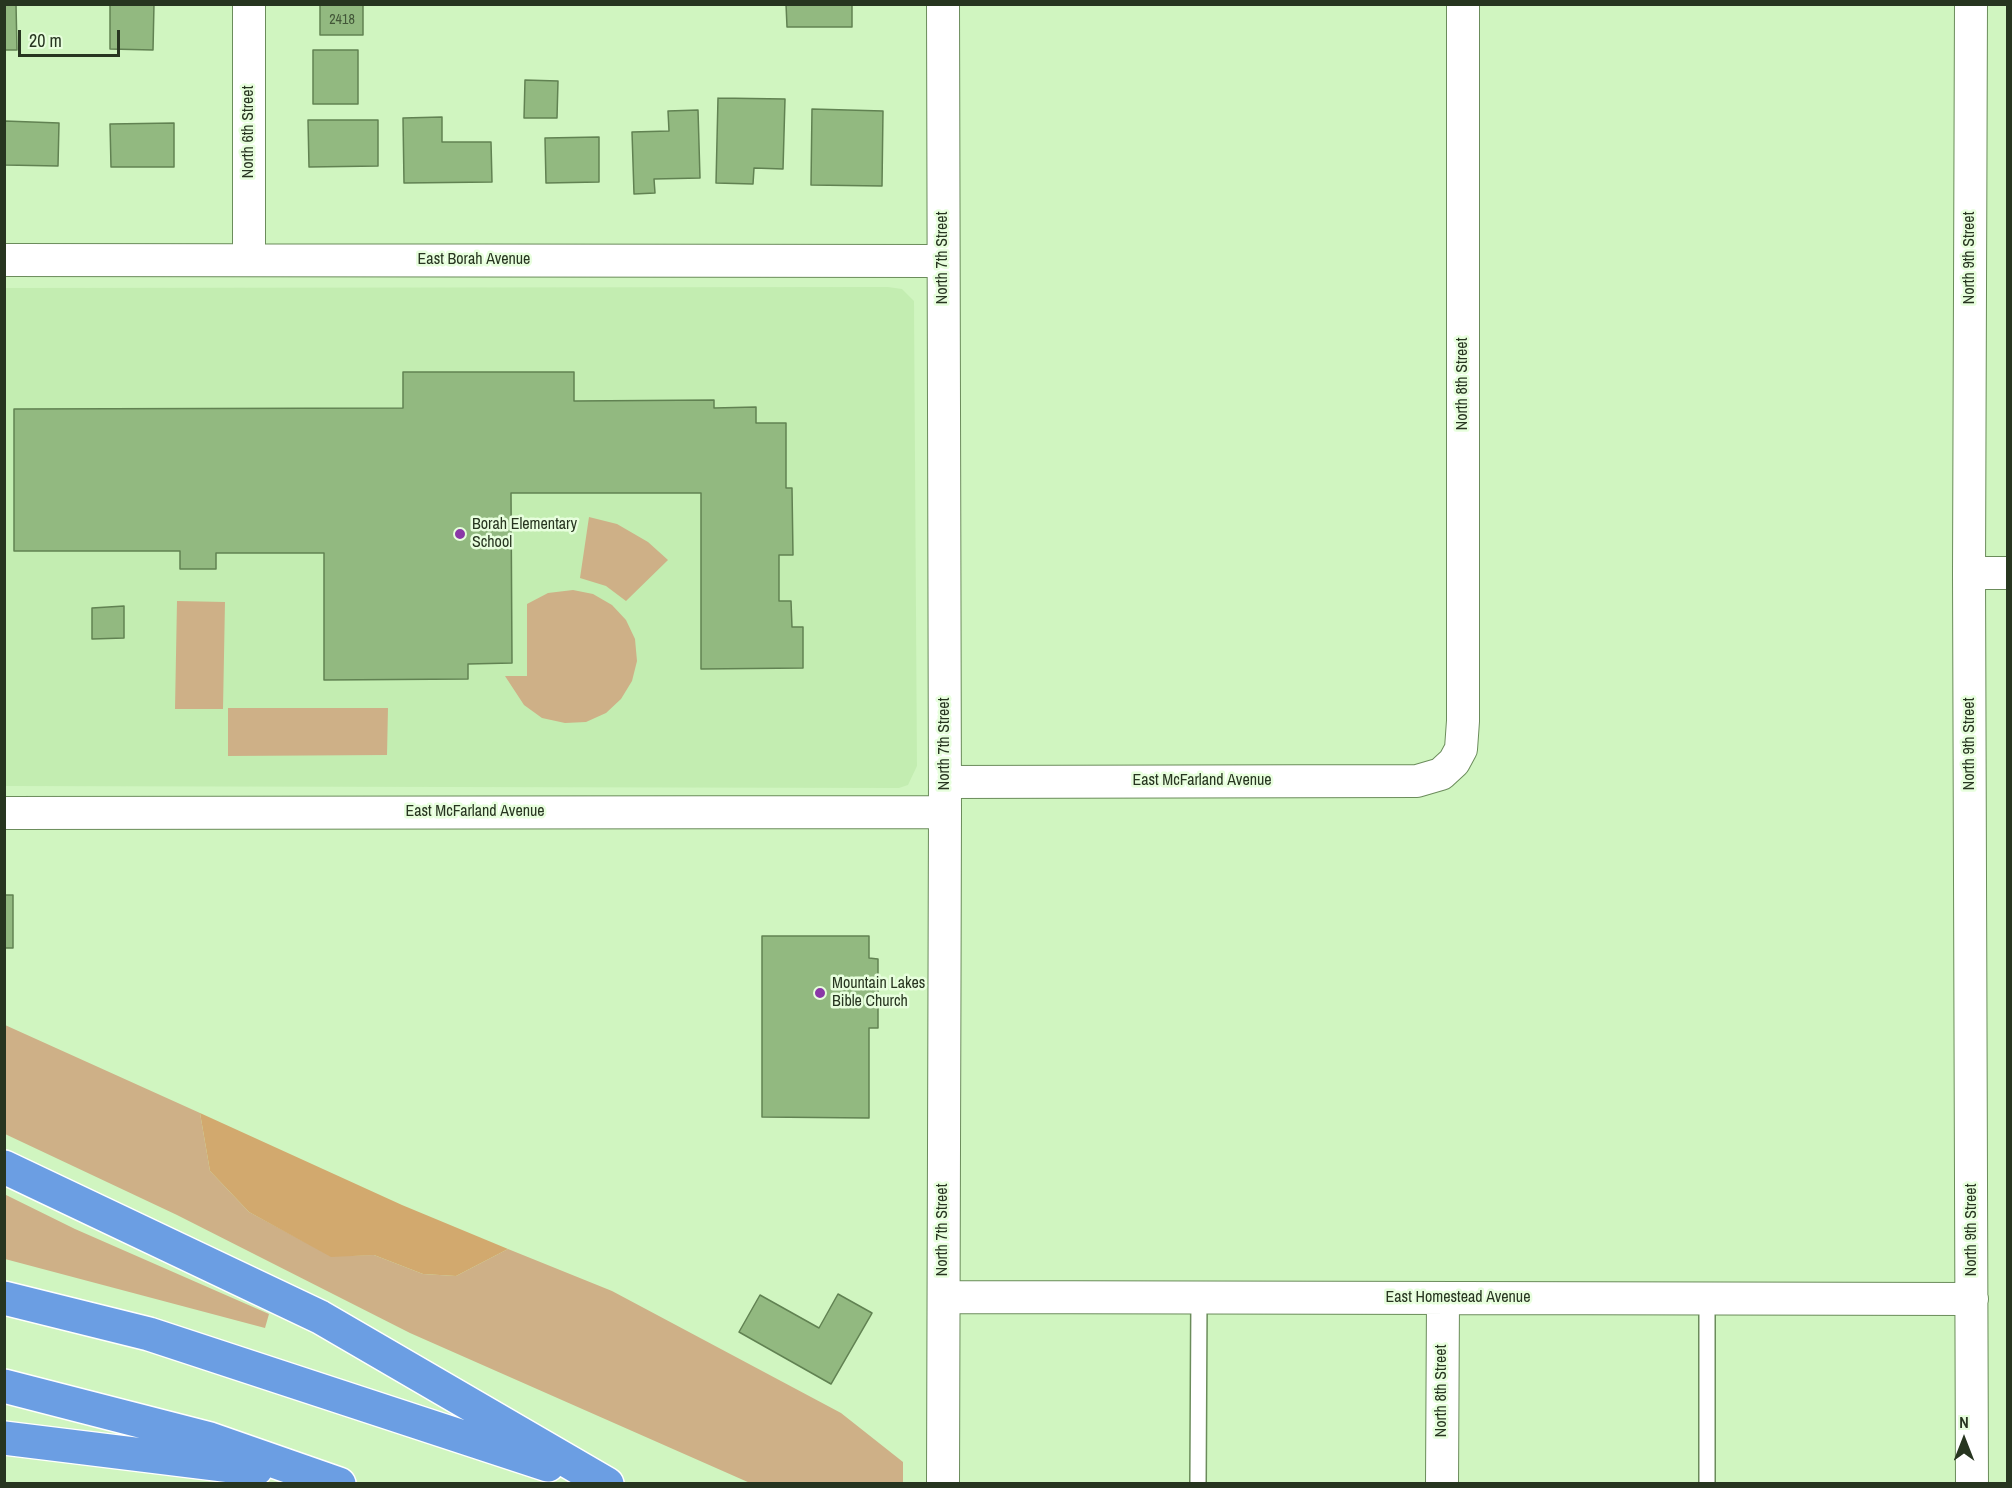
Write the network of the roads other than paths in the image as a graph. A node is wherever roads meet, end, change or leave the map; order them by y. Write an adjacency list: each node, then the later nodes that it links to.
1 (249, 4): 5 (street, North 6th Street)
2 (943, 4): 7 (street, North 7th Street)
3 (1463, 4): 10 (street, North 8th Street)
4 (1971, 4): 8 (street, North 9th Street)
5 (249, 259): 6 (street, East Borah Avenue); 7 (street, East Borah Avenue)
6 (4, 260)
7 (943, 261): 11 (street, North 7th Street)
8 (1969, 573): 9 (street); 19 (street, North 9th Street)
9 (2007, 573)
10 (1454, 762): 11 (street, East McFarland Avenue)
11 (945, 797): 12 (street, East McFarland Avenue); 14 (street, North 7th Street)
12 (4, 813)
13 (4, 1167): 24 (highway)
14 (944, 1297): 15 (street, East Homestead Avenue); 22 (street, North 7th Street)
15 (1199, 1297): 17 (street, East Homestead Avenue); 25 (lane)
16 (4, 1298): 24 (highway)
17 (1443, 1298): 18 (street, East Homestead Avenue); 26 (street, North 8th Street)
18 (1707, 1299): 19 (street, East Homestead Avenue); 27 (lane)
19 (1972, 1299): 28 (street, North 9th Street)
20 (4, 1386): 23 (highway)
21 (4, 1438): 23 (highway)
22 (943, 1471)
23 (333, 1481)
24 (605, 1484)
25 (1198, 1484)
26 (1442, 1484)
27 (1707, 1484)
28 (1972, 1484)

